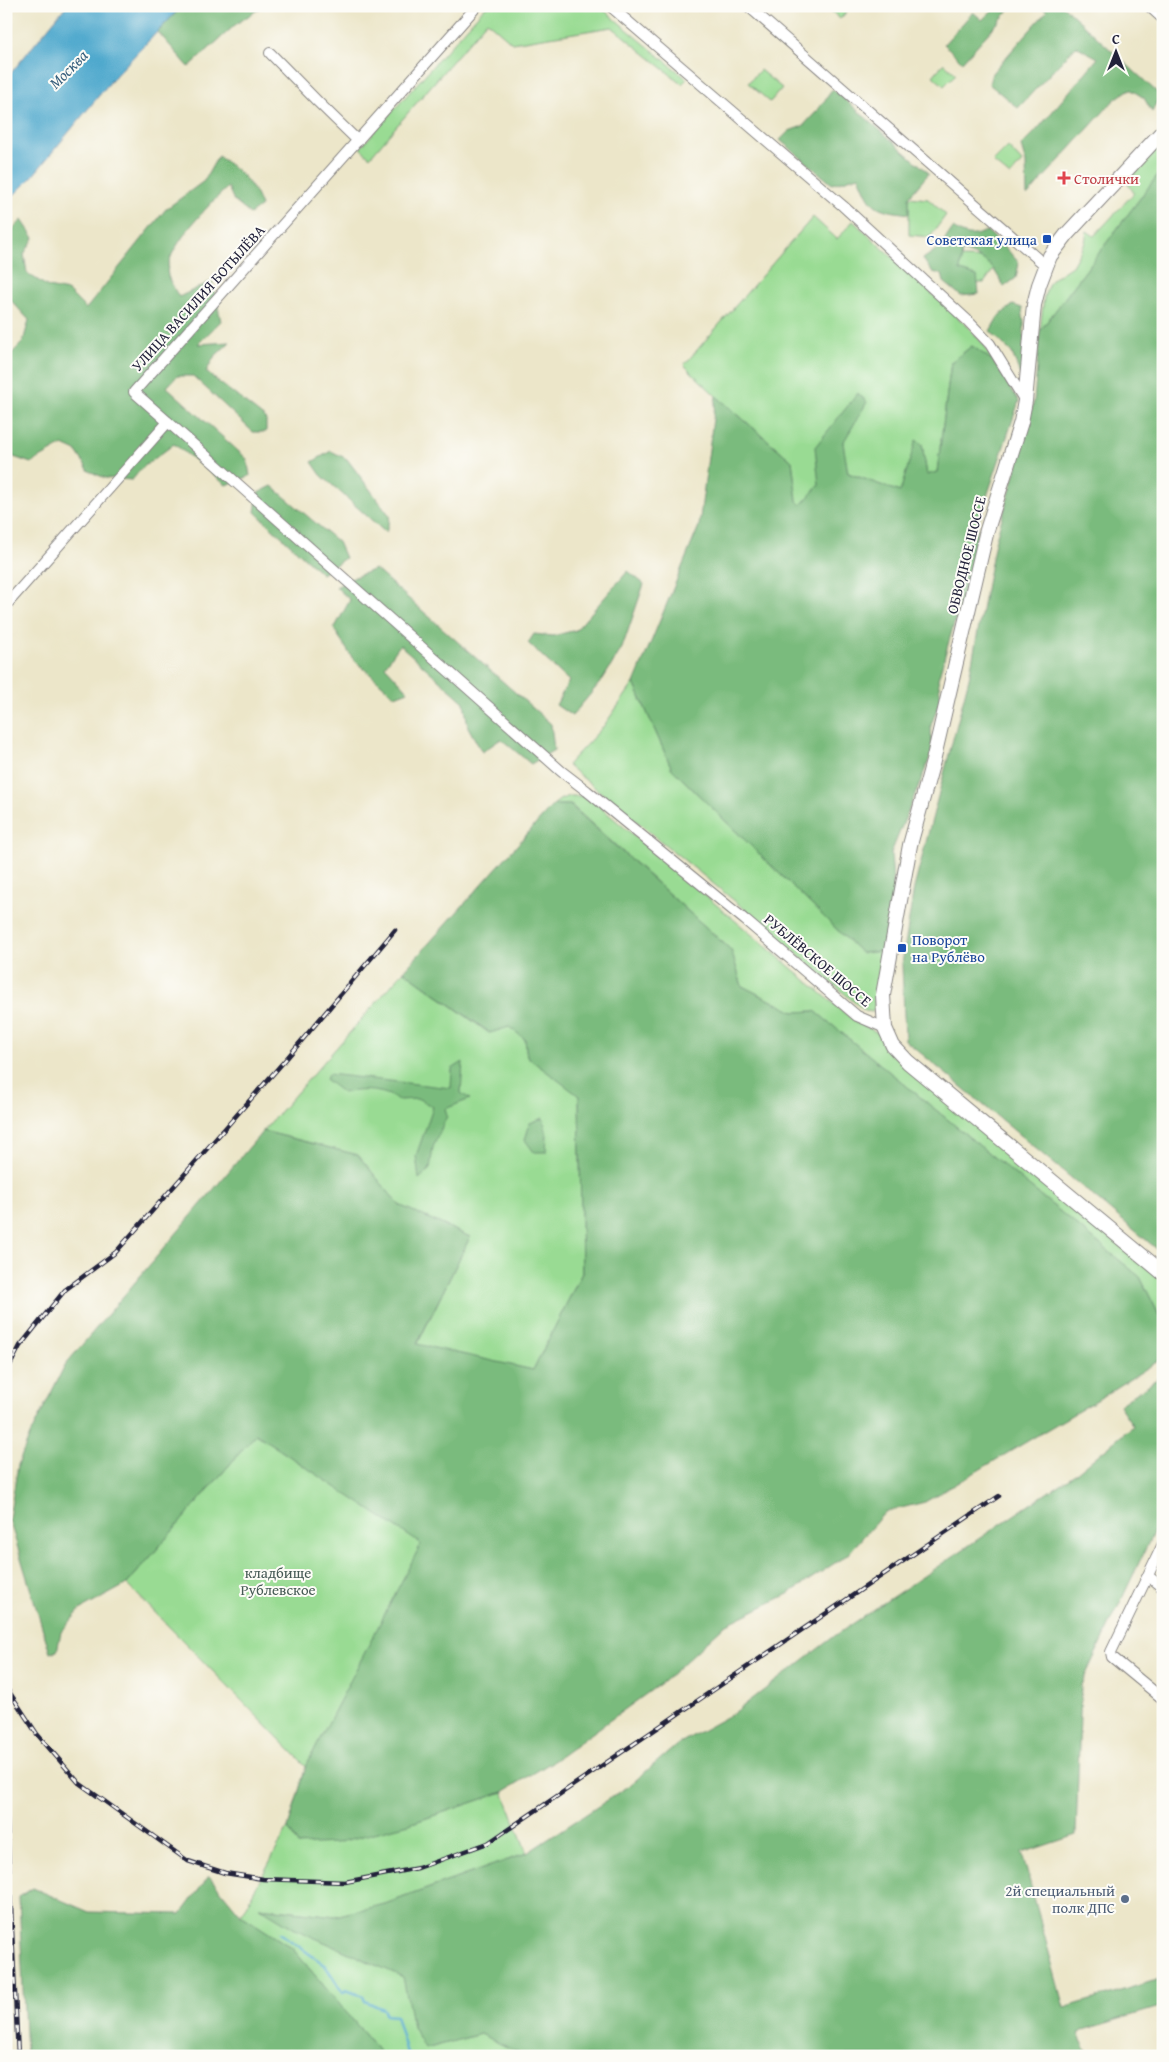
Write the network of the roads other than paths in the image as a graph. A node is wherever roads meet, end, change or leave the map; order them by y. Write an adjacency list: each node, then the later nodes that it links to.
1 (477, 6): 8 (street, УЛИЦА ВАСИЛИЯ БОТЫЛЁВА)
2 (610, 6): 10 (street)
3 (748, 6): 9 (street)
4 (1152, 6): 5 (street)
5 (1163, 16)
6 (270, 53): 8 (street)
7 (1163, 131): 9 (street, ОБВОДНОЕ ШОССЕ)
8 (358, 141): 11 (street, УЛИЦА ВАСИЛИЯ БОТЫЛЁВА)
9 (1046, 266): 10 (street, ОБВОДНОЕ ШОССЕ)
10 (1025, 401): 13 (street, ОБВОДНОЕ ШОССЕ)
11 (168, 422): 12 (street); 13 (street, РУБЛЁВСКОЕ ШОССЕ)
12 (6, 605)
13 (885, 1028): 14 (street)
14 (1163, 1274)
15 (1163, 1544): 16 (street)
16 (1148, 1576): 17 (street); 18 (street)
17 (1163, 1588)
18 (1163, 1699)

